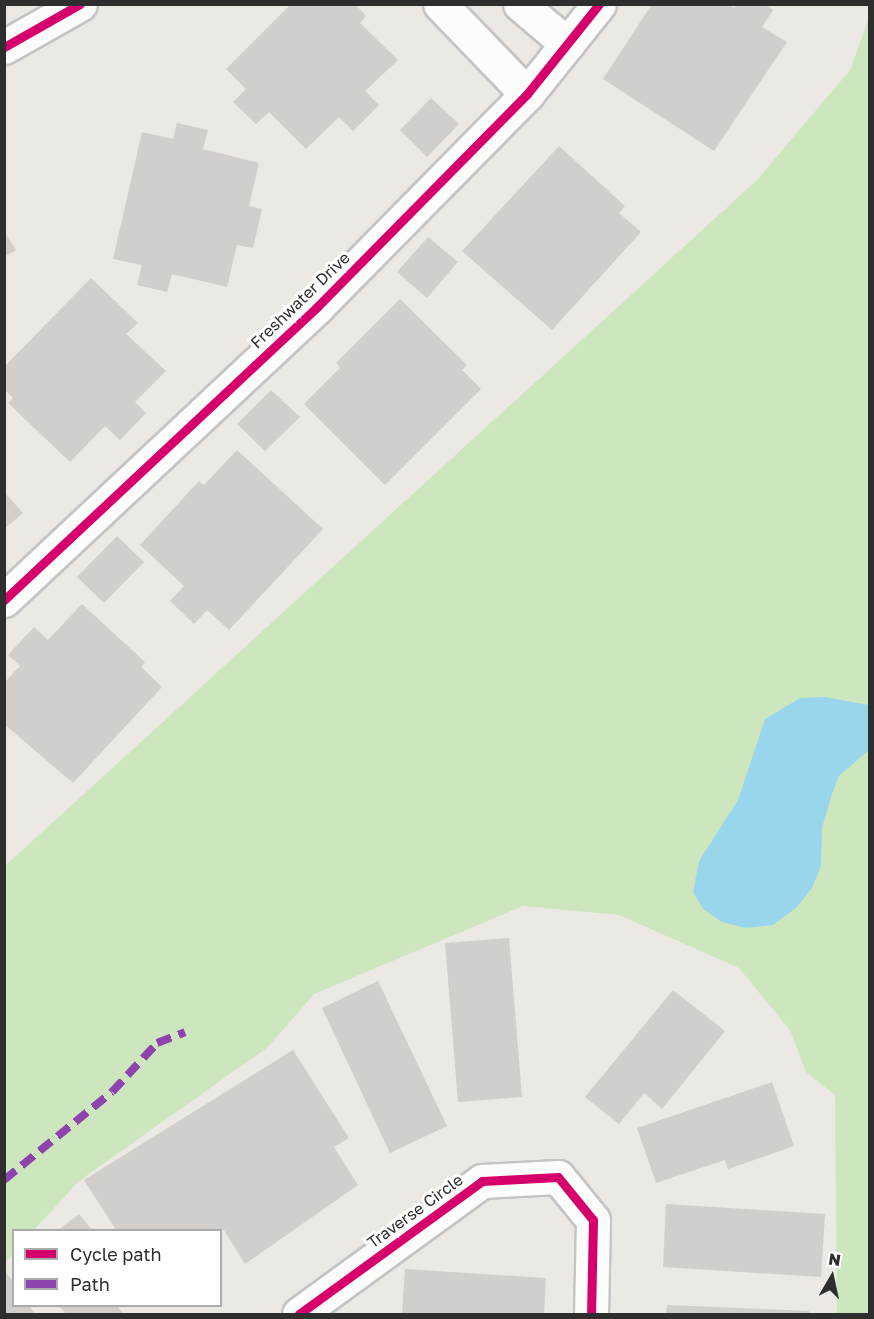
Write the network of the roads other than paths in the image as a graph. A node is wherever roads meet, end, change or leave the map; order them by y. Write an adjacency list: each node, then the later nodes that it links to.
1 (80, 4): 6 (street)
2 (440, 4): 7 (street)
3 (520, 4): 5 (street)
4 (598, 4): 5 (street, Freshwater Drive)
5 (567, 44): 7 (street, Freshwater Drive)
6 (4, 47)
7 (528, 94): 8 (street, Freshwater Drive)
8 (4, 600)
9 (299, 1314): 10 (street, Traverse Circle)
10 (591, 1314)

